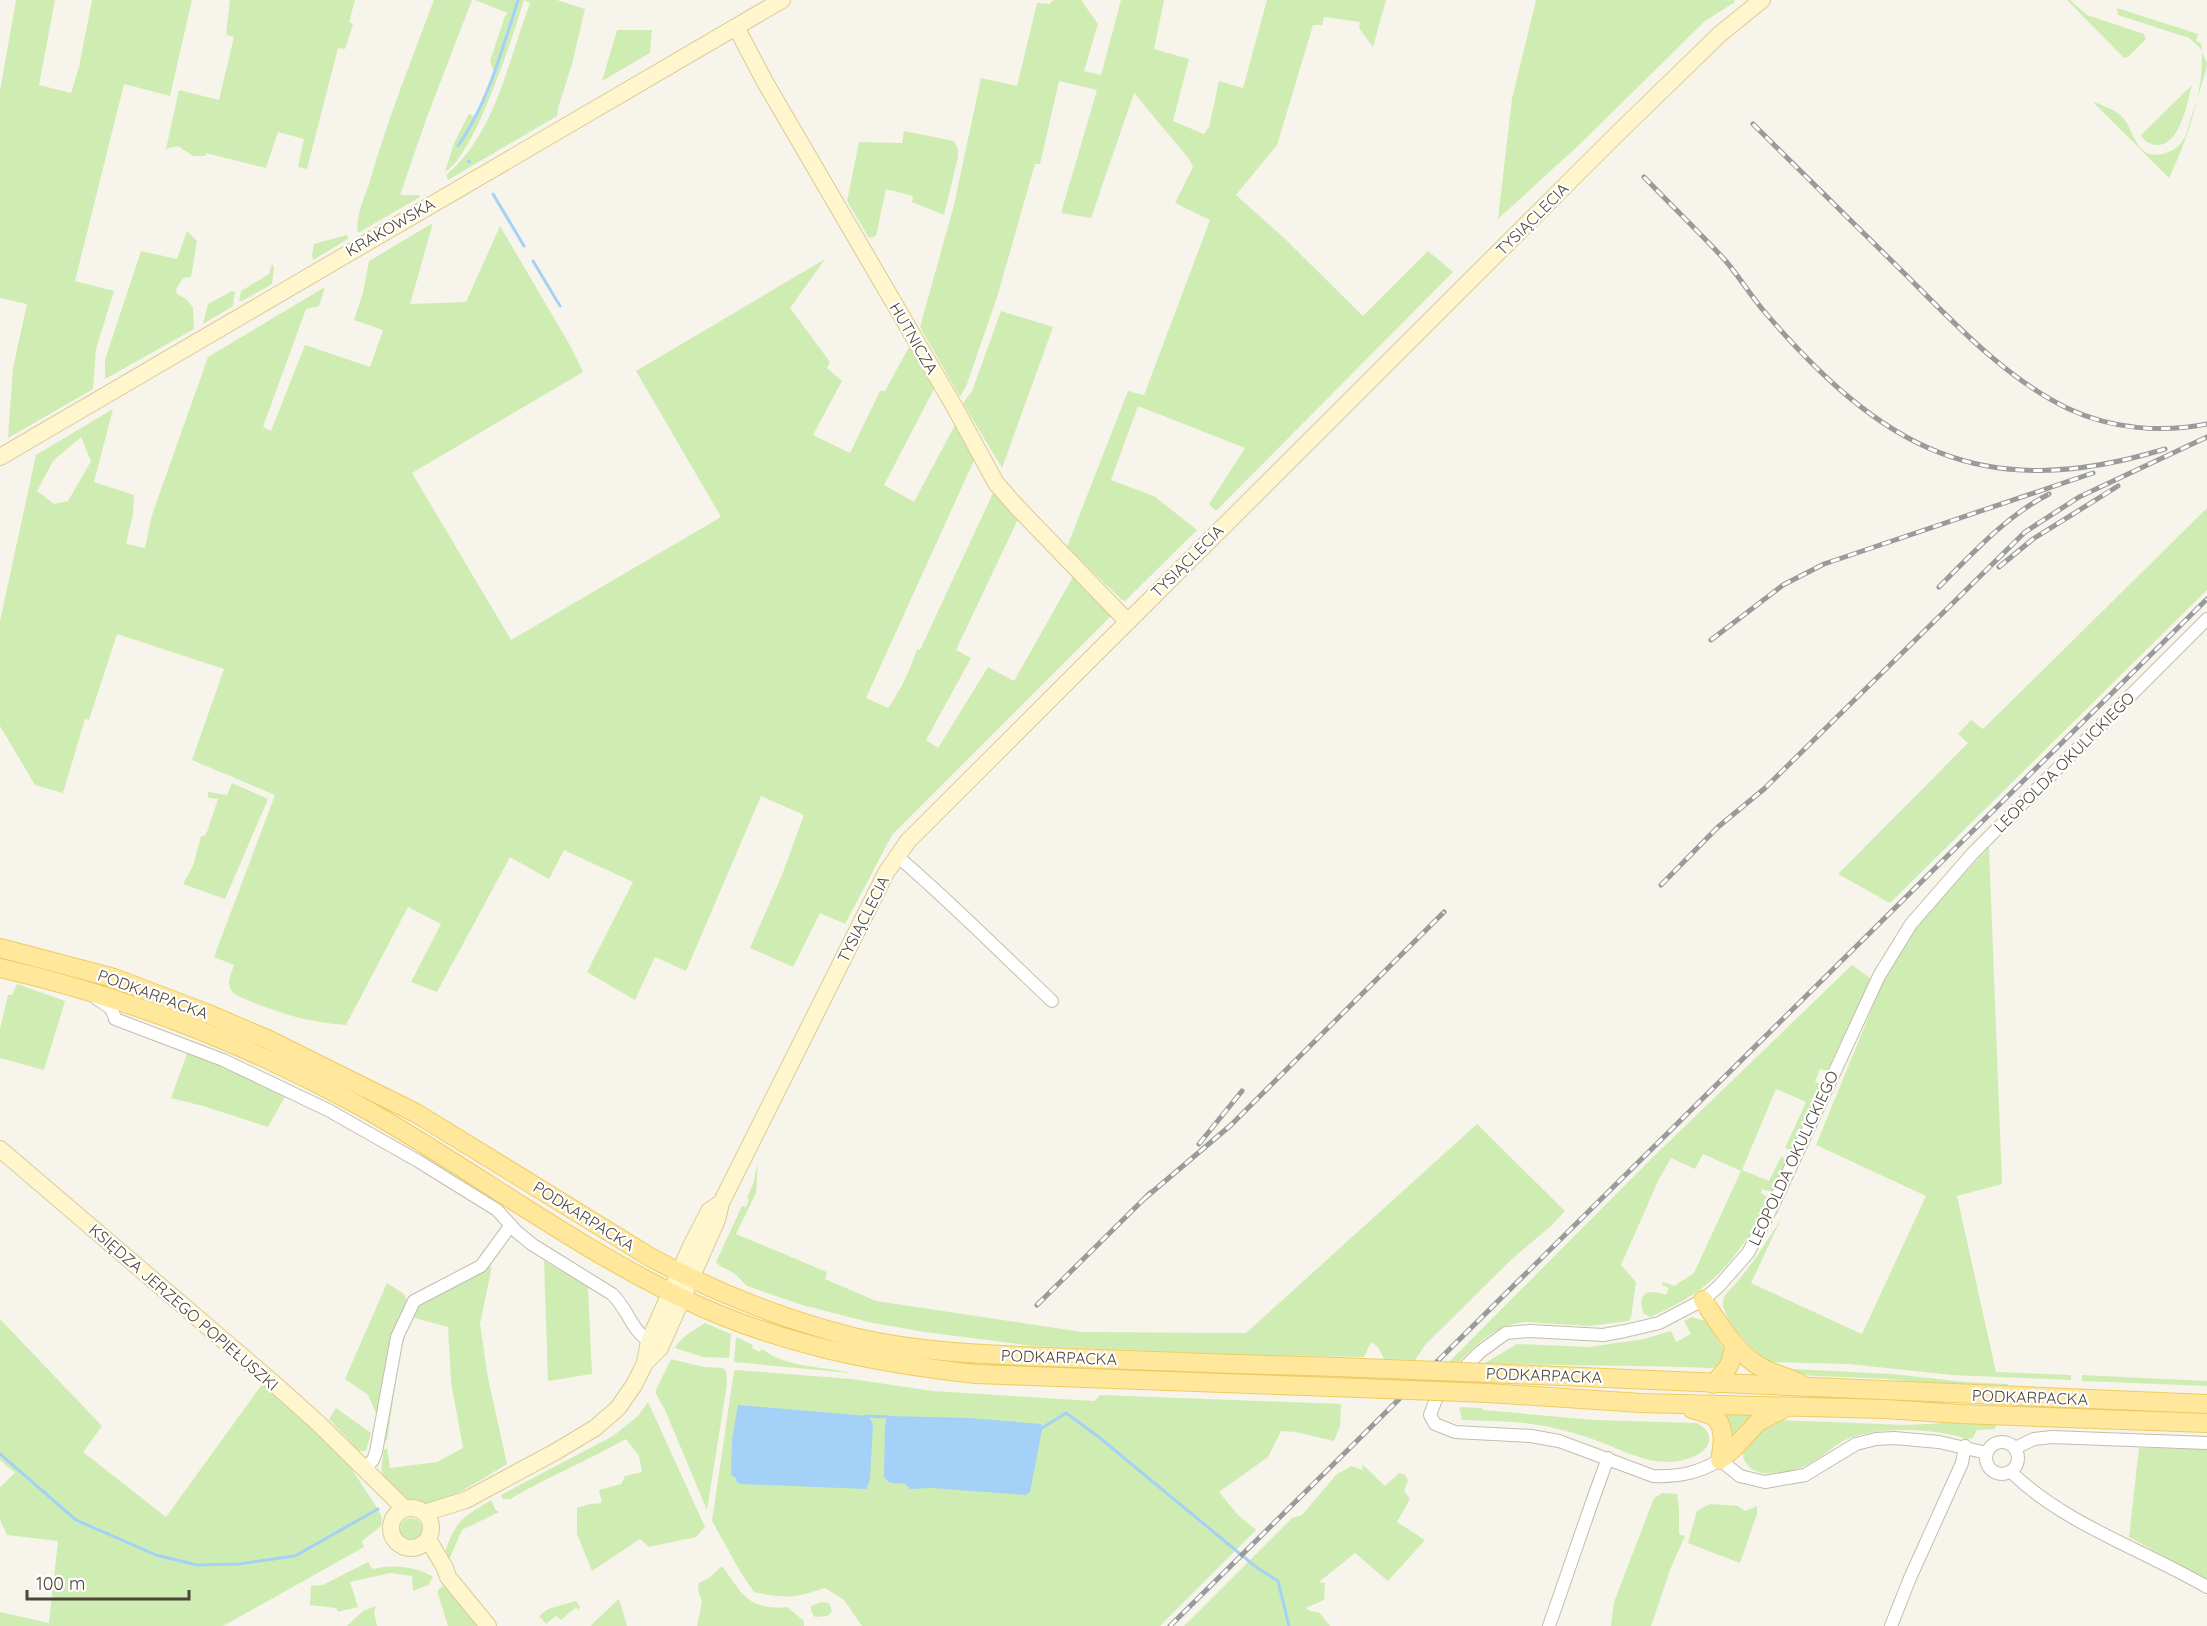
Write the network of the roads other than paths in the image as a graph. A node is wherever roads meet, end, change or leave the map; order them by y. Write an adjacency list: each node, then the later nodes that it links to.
1 (782, 0): 3 (street, KRAKOWSKA)
2 (1762, 0): 6 (street, TYSIĄCLECIA)
3 (736, 27): 4 (street, KRAKOWSKA); 6 (street, HUTNICZA)
4 (0, 457)
5 (2207, 619): 16 (street, LEOPOLDA OKULICKIEGO)
6 (1127, 621): 7 (street, TYSIĄCLECIA)
7 (897, 856): 10 (street); 14 (street, TYSIĄCLECIA)
8 (0, 948): 14 (main road, PODKARPACKA)
9 (0, 968): 11 (main road, PODKARPACKA)
10 (1052, 1001)
11 (131, 1016): 13 (street); 15 (main road, PODKARPACKA)
12 (0, 1149): 32 (street, KSIĘDZA JERZEGO POPIEŁUSZKI)
13 (511, 1225): 17 (street); 32 (street)
14 (685, 1276): 15 (street, TYSIĄCLECIA); 20 (main road, PODKARPACKA, bridge)
15 (676, 1295): 17 (street); 19 (street); 22 (main road, PODKARPACKA, bridge)
16 (1703, 1300): 18 (main road); 30 (street, LEOPOLDA OKULICKIEGO)
17 (650, 1341): 19 (street)
18 (1734, 1344): 20 (main road); 21 (main road)
19 (645, 1363): 35 (street)
20 (1713, 1384): 21 (main road, PODKARPACKA)
21 (1808, 1388): 23 (main road, PODKARPACKA)
22 (1676, 1404): 24 (main road, PODKARPACKA); 31 (main road)
23 (2207, 1404)
24 (1785, 1408): 25 (main road, PODKARPACKA); 31 (main road)
25 (2207, 1423)
26 (2207, 1443): 28 (street)
27 (1965, 1446): 29 (street); 31 (street); 39 (street)
28 (2015, 1448): 29 (street); 33 (street)
29 (1987, 1453): 33 (street)
30 (1608, 1458): 31 (street, LEOPOLDA OKULICKIEGO); 38 (street)
31 (1720, 1460)
32 (364, 1470): 34 (street, KSIĘDZA JERZEGO POPIEŁUSZKI)
33 (2011, 1472): 36 (street)
34 (399, 1514): 35 (street); 35 (street, KSIĘDZA JERZEGO POPIEŁUSZKI)
35 (424, 1532): 37 (street)
36 (2207, 1587)
37 (488, 1626)
38 (1549, 1626)
39 (1892, 1626)

